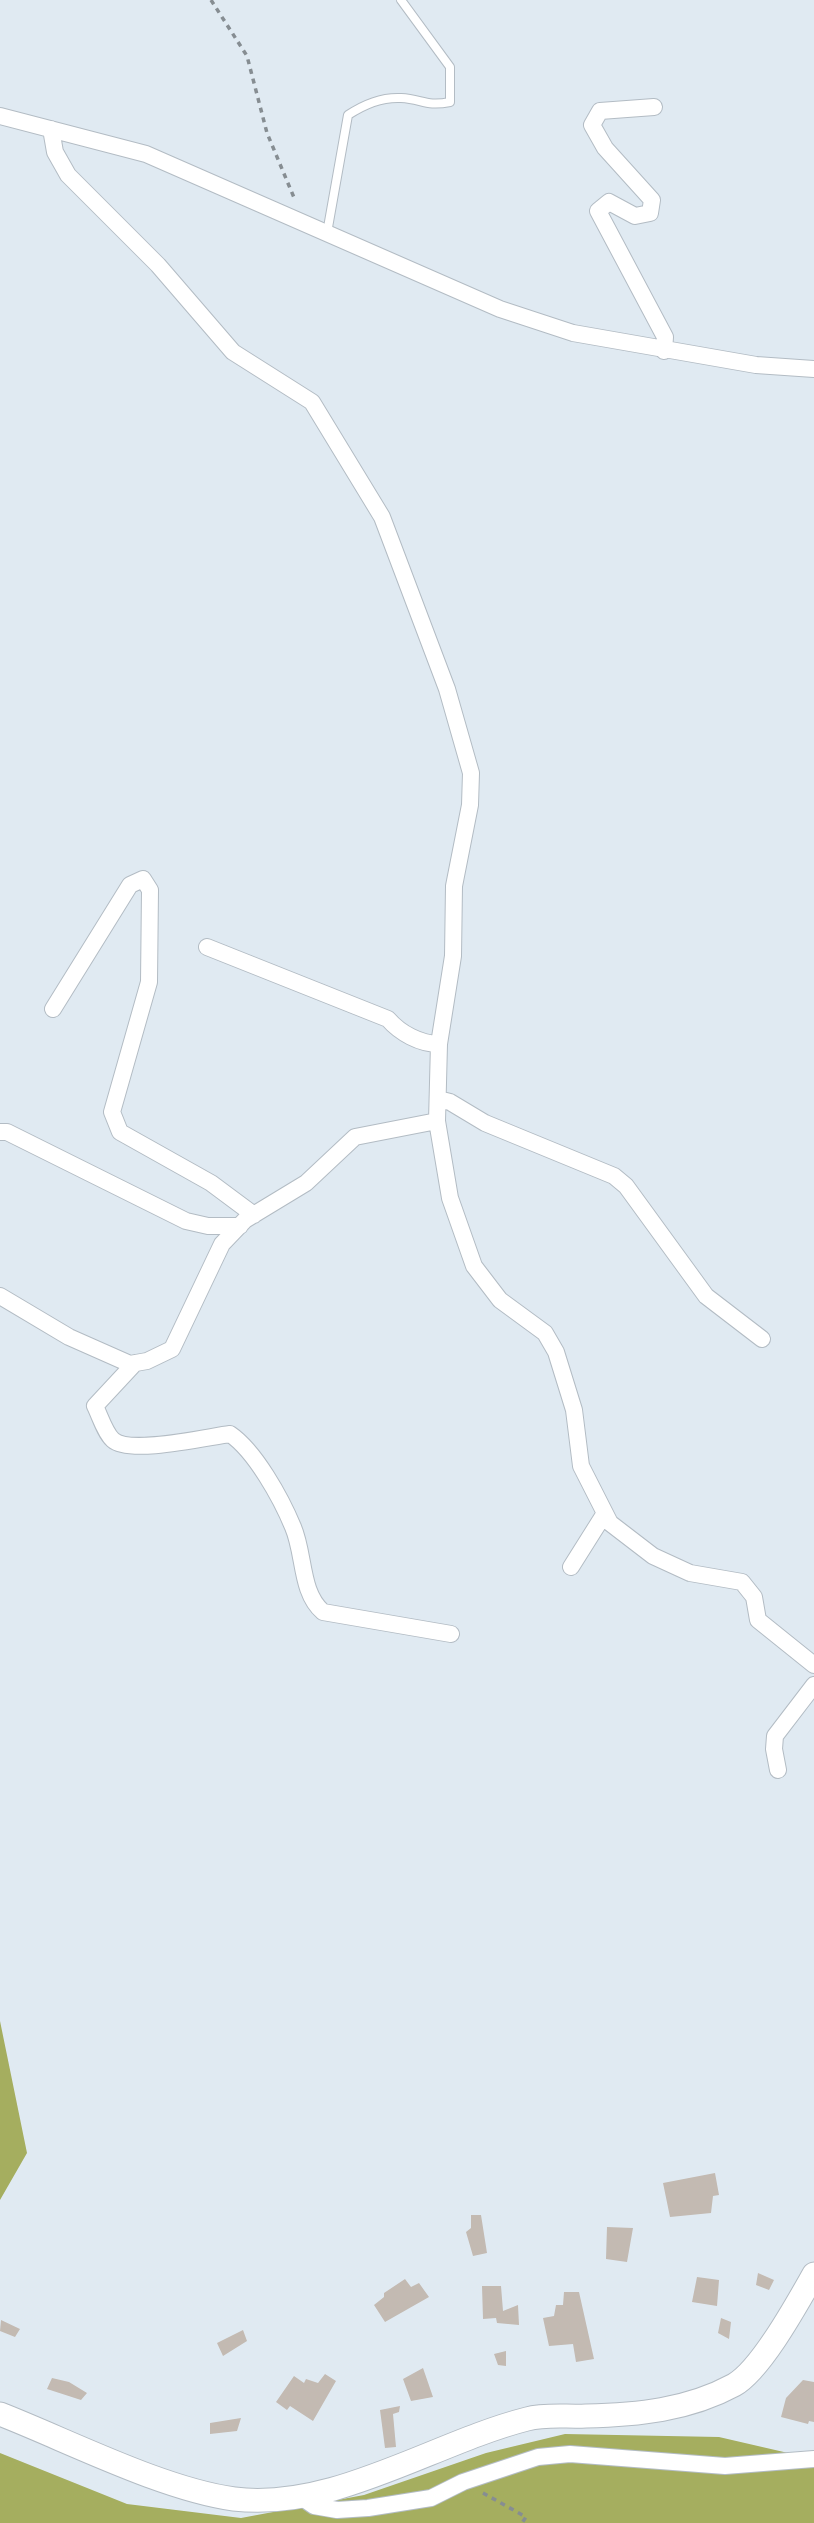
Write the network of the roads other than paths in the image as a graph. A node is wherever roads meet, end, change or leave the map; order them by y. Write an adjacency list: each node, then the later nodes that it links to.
1 (401, 0): 5 (lane)
2 (654, 107): 6 (street)
3 (0, 116): 4 (street)
4 (51, 129): 5 (street); 10 (street)
5 (327, 233): 6 (street)
6 (664, 351): 7 (street)
7 (814, 369)
8 (207, 947): 10 (street)
9 (53, 1009): 14 (street)
10 (439, 1044): 11 (street)
11 (438, 1098): 12 (street); 17 (street)
12 (437, 1121): 14 (street); 19 (street)
13 (0, 1132): 15 (street)
14 (254, 1215): 15 (street)
15 (240, 1226): 18 (street)
16 (0, 1296): 18 (street)
17 (762, 1339)
18 (135, 1363): 21 (street)
19 (604, 1513): 20 (street); 22 (street)
20 (571, 1567)
21 (451, 1634)
22 (814, 1665)
23 (814, 1685): 24 (street)
24 (778, 1770)
25 (814, 2274): 28 (street)
26 (0, 2414): 28 (street)
27 (814, 2459): 28 (street)
28 (301, 2497)

